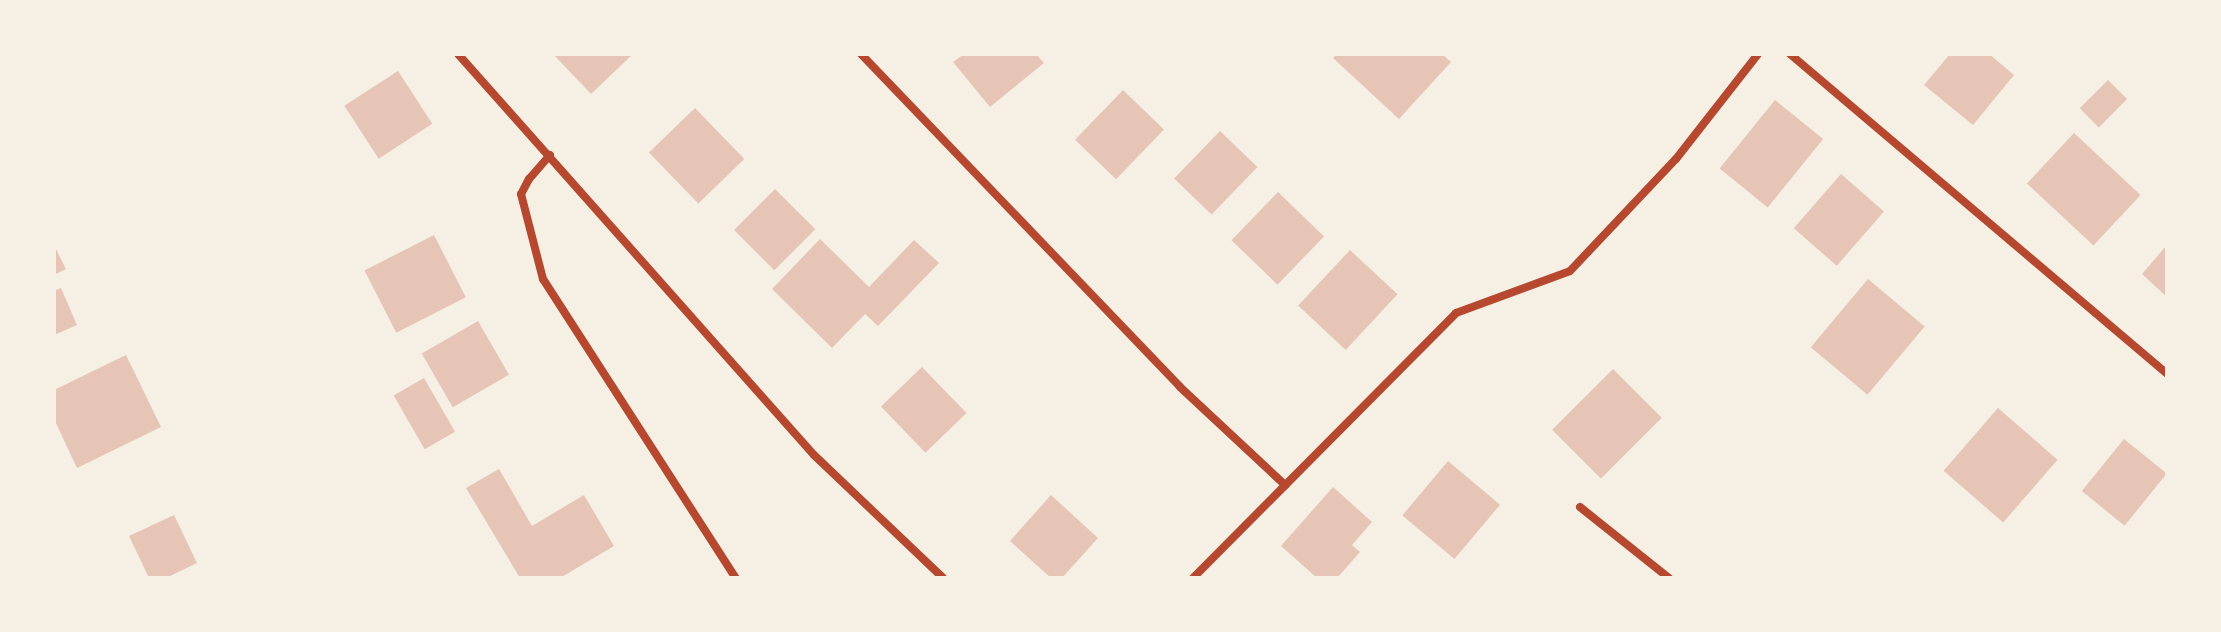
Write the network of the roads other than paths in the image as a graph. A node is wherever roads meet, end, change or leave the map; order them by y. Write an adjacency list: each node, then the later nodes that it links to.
1 (458, 54): 5 (street)
2 (861, 54): 7 (street)
3 (1758, 54): 7 (street)
4 (1790, 54): 6 (street)
5 (550, 155): 9 (street); 10 (street)
6 (2167, 374)
7 (1285, 485): 11 (street)
8 (1580, 507): 12 (street)
9 (736, 578)
10 (943, 578)
11 (1193, 578)
12 (1669, 578)

